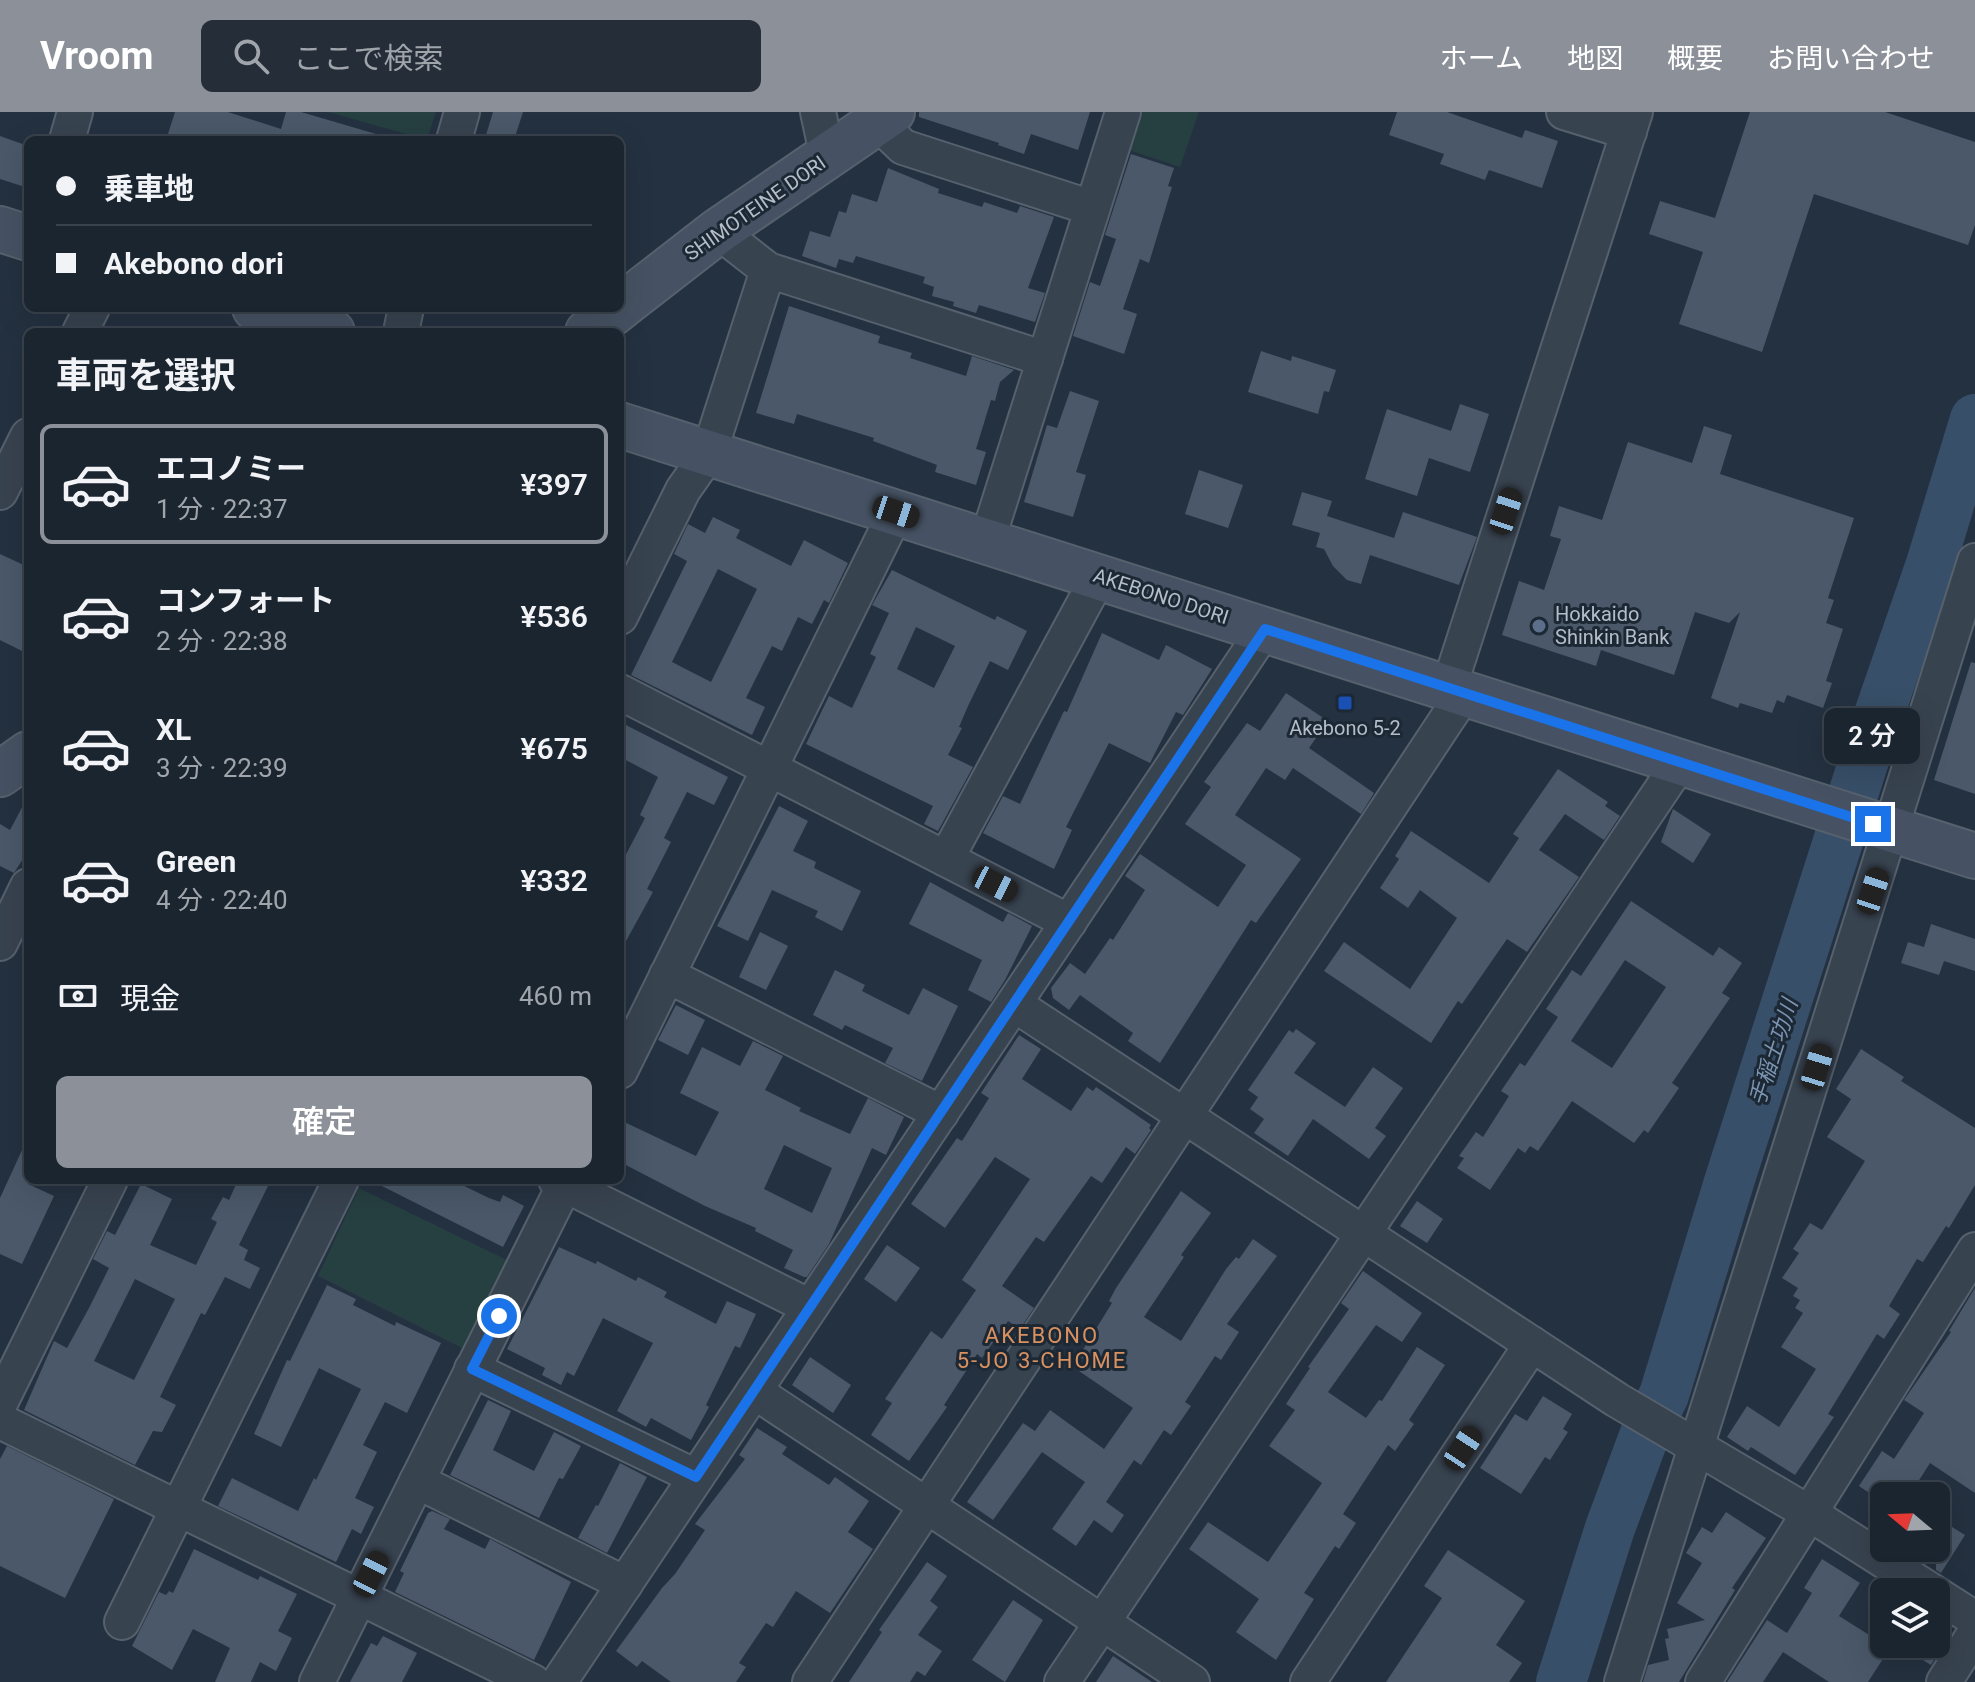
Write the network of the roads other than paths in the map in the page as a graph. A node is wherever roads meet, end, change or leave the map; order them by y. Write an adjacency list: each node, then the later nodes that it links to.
1 (75, 112): 8 (street)
2 (462, 112): 9 (street)
3 (818, 112): 10 (street)
4 (1123, 112): 11 (street)
5 (1564, 112): 7 (street)
6 (885, 117): 10 (street, SHIMOTEINE DORI); 11 (street)
7 (1632, 122): 32 (street)
8 (68, 136)
9 (455, 136)
10 (828, 158): 13 (street, SHIMOTEINE DORI)
11 (1092, 208): 21 (street)
12 (0, 229): 14 (street)
13 (718, 231): 15 (street); 16 (street, SHIMOTEINE DORI)
14 (24, 237)
15 (768, 270): 21 (street); 24 (street)
16 (624, 304)
17 (268, 312): 19 (street)
18 (614, 312): 20 (street, SHIMOTEINE DORI)
19 (319, 328)
20 (593, 328)
21 (1045, 359): 27 (street)
22 (624, 426): 24 (street, AKEBONO DORI)
23 (24, 444): 25 (street)
24 (709, 453): 26 (street, AKEBONO DORI); 30 (street)
25 (0, 492)
26 (896, 512): 27 (street, AKEBONO DORI); 36 (street)
27 (987, 541): 29 (street, AKEBONO DORI)
28 (1975, 561): 38 (street)
29 (1099, 576): 31 (street, AKEBONO DORI); 40 (street)
30 (624, 609)
31 (1265, 629): 32 (street, AKEBONO DORI); 42 (street)
32 (1457, 689): 35 (street, AKEBONO DORI); 48 (street)
33 (624, 694): 36 (street)
34 (24, 757): 37 (street)
35 (1681, 761): 38 (street, AKEBONO DORI); 53 (street)
36 (769, 769): 40 (street); 44 (street)
37 (0, 774)
38 (1883, 827): 39 (street, AKEBONO DORI); 61 (street)
39 (1975, 856)
40 (946, 859): 42 (street)
41 (18, 904): 43 (street)
42 (1069, 922): 45 (street)
43 (0, 943)
44 (667, 975): 46 (street); 47 (street)
45 (1014, 1004): 47 (street); 48 (street)
46 (624, 1063)
47 (941, 1113): 55 (street)
48 (1185, 1115): 53 (street); 64 (street)
49 (108, 1184): 59 (street)
50 (339, 1184): 65 (street)
51 (561, 1184): 57 (street)
52 (568, 1184): 55 (street)
53 (1364, 1233): 56 (street); 73 (street)
54 (1975, 1250): 66 (street)
55 (810, 1307): 58 (street)
56 (1532, 1344): 61 (street); 81 (street)
57 (472, 1369): 62 (street); 63 (street)
58 (754, 1391): 62 (street); 64 (street)
59 (0, 1403)
60 (0, 1421): 65 (street)
61 (1685, 1442): 66 (street); 82 (street)
62 (696, 1477): 68 (street)
63 (417, 1481): 68 (street); 69 (street)
64 (927, 1505): 73 (street); 78 (street)
65 (178, 1508): 69 (street); 72 (street)
66 (1809, 1513): 67 (street); 83 (street)
67 (1911, 1578)
68 (625, 1584): 77 (street)
69 (359, 1597): 75 (street); 76 (street)
70 (1950, 1603): 71 (street)
71 (1975, 1619)
72 (122, 1622)
73 (1102, 1622): 79 (street); 80 (street)
74 (1975, 1633): 84 (street)
75 (317, 1682)
76 (533, 1682)
77 (559, 1682)
78 (810, 1682)
79 (1062, 1682)
80 (1192, 1682)
81 (1308, 1682)
82 (1622, 1682)
83 (1703, 1682)
84 (1944, 1682)

